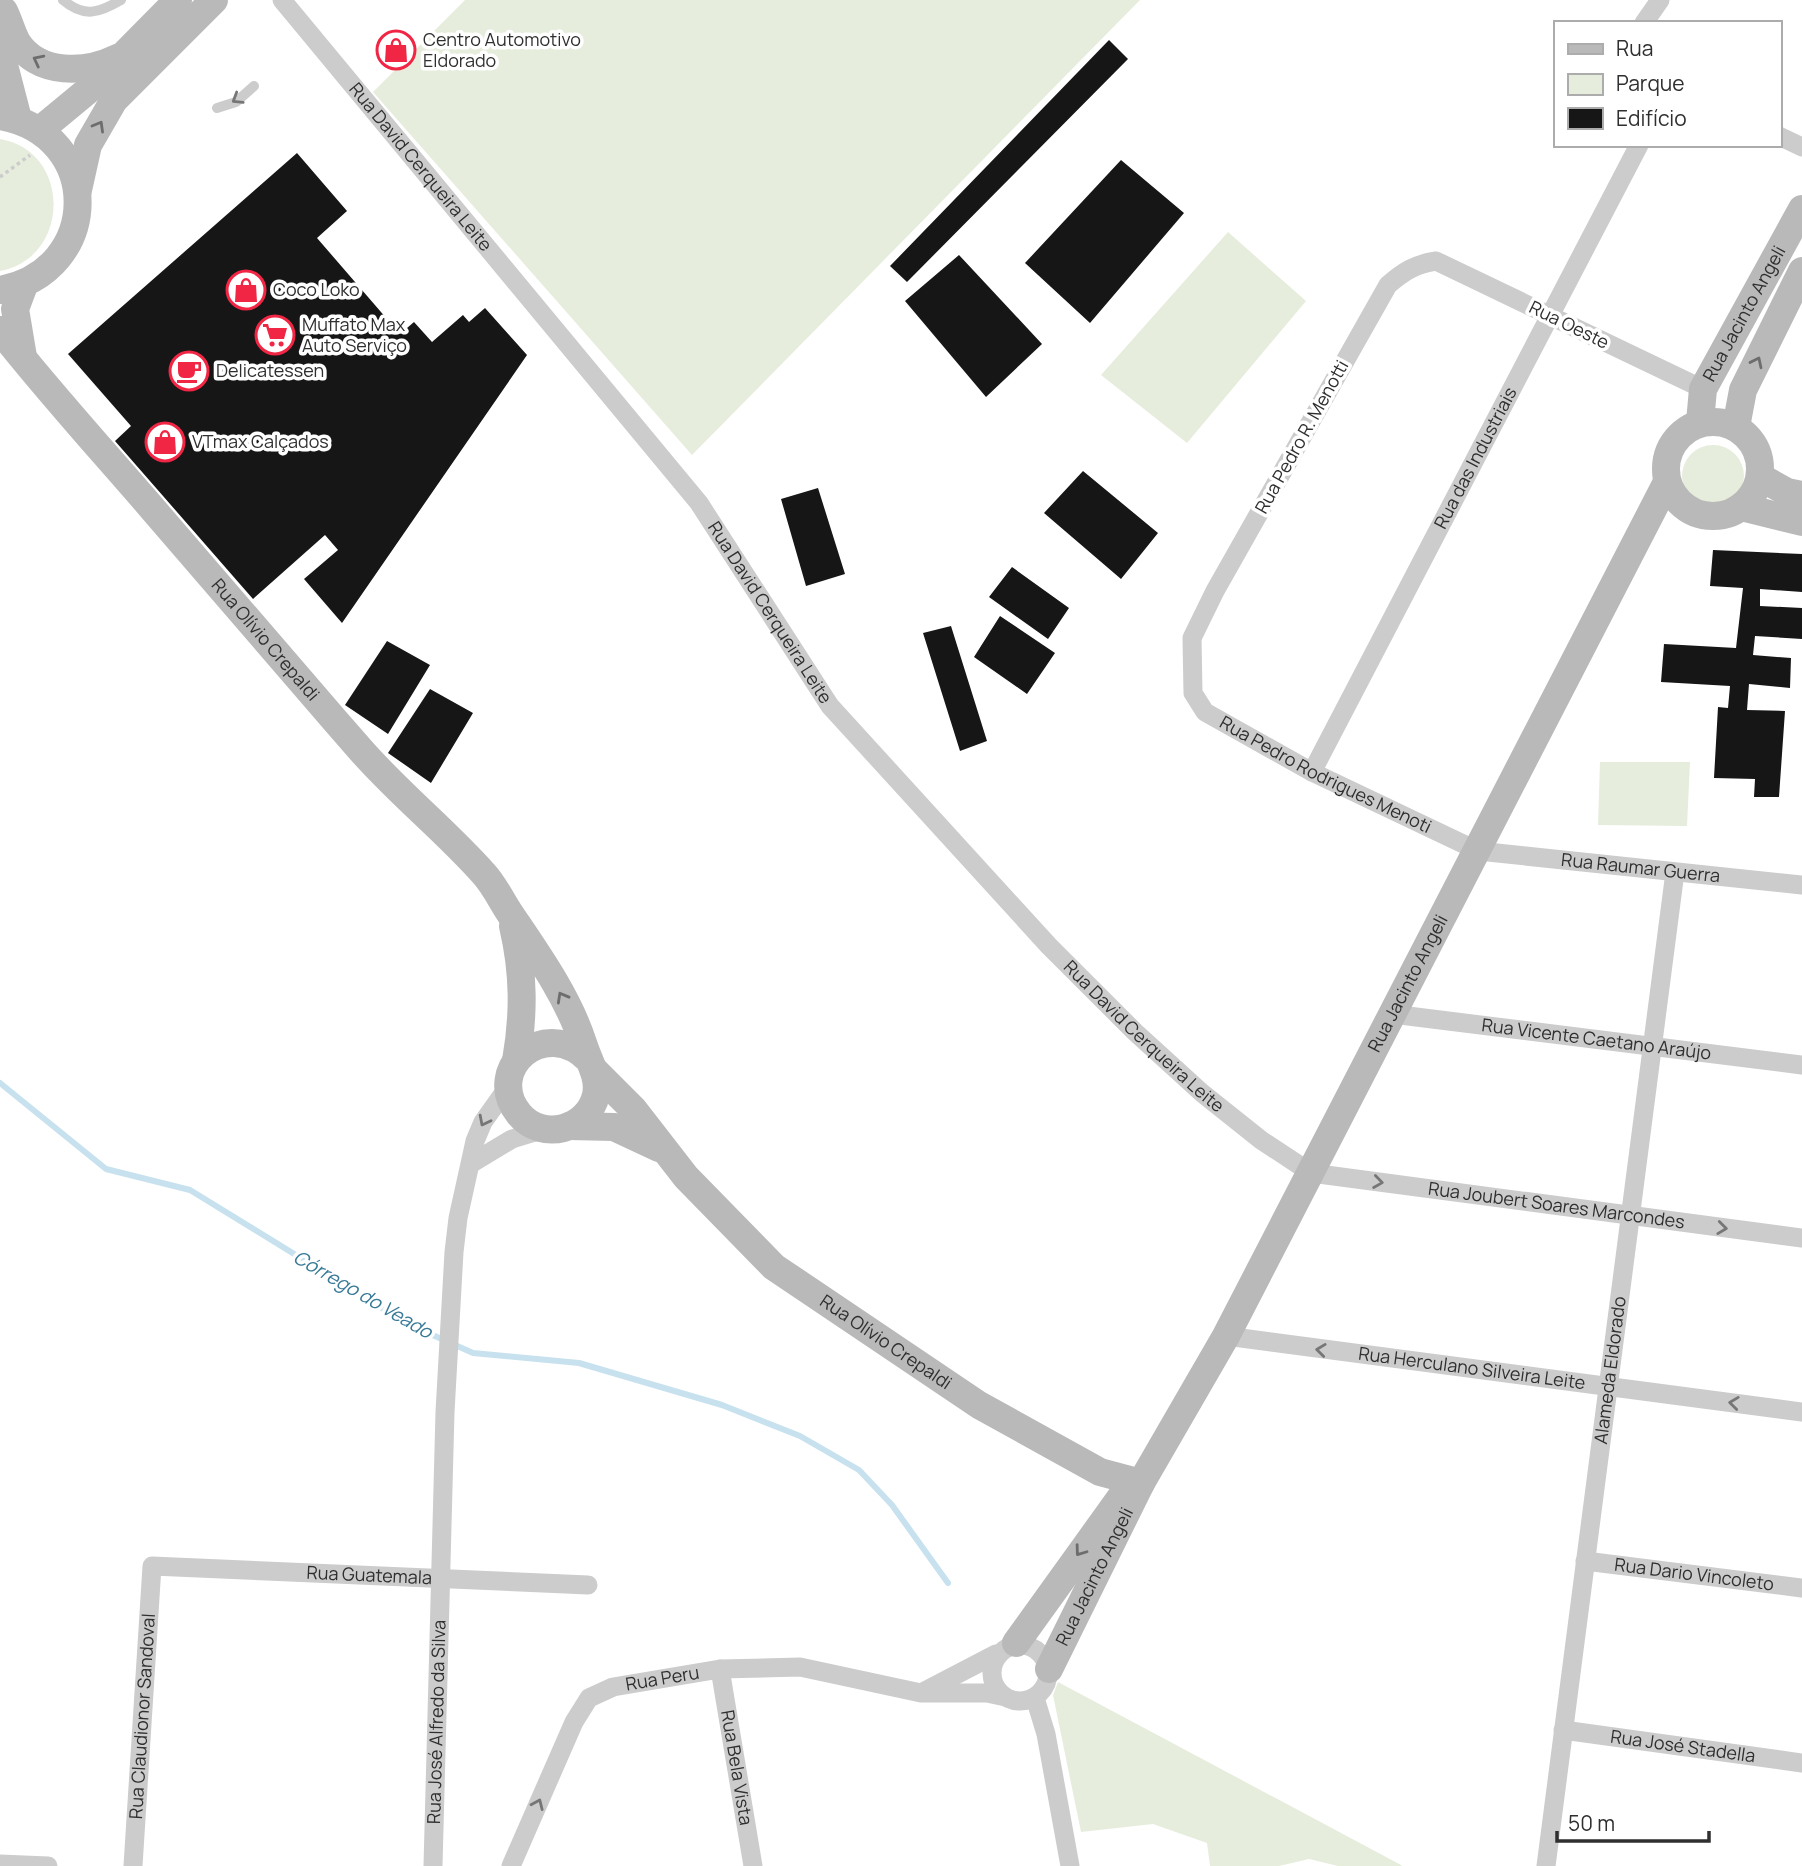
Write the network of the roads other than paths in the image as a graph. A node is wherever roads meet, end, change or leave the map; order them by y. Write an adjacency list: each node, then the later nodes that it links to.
1 (63, 0): 2 (lane)
2 (121, 0)
3 (214, 0): 16 (street, one-way to 3)
4 (282, 0): 46 (street, Rua David Cerqueira Leite)
5 (1660, 0): 8 (street)
6 (168, 3): 9 (street)
7 (4, 6): 9 (street, one-way to 7); 12 (street)
8 (1645, 21)
9 (126, 53): 12 (street)
10 (254, 86): 11 (lane, one-way to 11)
11 (217, 108)
12 (22, 130): 16 (street)
13 (1781, 137): 15 (street)
14 (1638, 147): 21 (street, Rua das Industriais)
15 (1802, 147)
16 (78, 190): 20 (street)
17 (1802, 209): 24 (street, Rua Jacinto Angeli)
18 (1436, 261): 21 (street, Rua Oeste); 32 (street, Rua Pedro R. Menotti)
19 (1802, 271): 26 (street, Rua Jacinto Angeli, one-way to 19)
20 (12, 287): 23 (street)
21 (1550, 316): 24 (street, Rua Oeste); 33 (street, Rua das Industriais)
22 (0, 330): 23 (street, Rua Olívio Crepaldi)
23 (24, 360): 37 (street, Rua Olívio Crepaldi)
24 (1703, 389): 25 (street, Rua Jacinto Angeli)
25 (1700, 422): 26 (street); 28 (street)
26 (1736, 427): 27 (street)
27 (1760, 477): 29 (street); 30 (street)
28 (1667, 482): 30 (street); 34 (street, Rua Jacinto Angeli)
29 (1802, 495)
30 (1741, 507): 31 (street)
31 (1802, 522)
32 (1192, 638): 33 (street, Rua Pedro Rodrigues Menoti)
33 (1312, 772): 34 (street, Rua Pedro Rodrigues Menoti)
34 (1478, 850): 35 (street, Rua Raumar Guerra); 38 (street, Rua Jacinto Angeli)
35 (1675, 872): 36 (street, Rua Raumar Guerra); 39 (street, Alameda Eldorado)
36 (1802, 886)
37 (510, 914): 40 (street, Rua Olívio Crepaldi, one-way to 37); 42 (street, Rua Olívio Crepaldi)
38 (1392, 1014): 39 (street, Rua Vicente Caetano Araújo); 46 (street, Rua Jacinto Angeli)
39 (1652, 1047): 41 (street, Rua Vicente Caetano Araújo); 47 (street, Alameda Eldorado)
40 (591, 1065): 42 (street); 43 (street); 44 (street, Rua Olívio Crepaldi)
41 (1802, 1066)
42 (513, 1073): 43 (street); 45 (street, Rua José Alfredo da Silva, one-way to 45)
43 (557, 1127): 44 (street, Rua Olívio Crepaldi); 45 (street)
44 (668, 1153): 52 (street, Rua Olívio Crepaldi)
45 (472, 1163): 55 (street, Rua José Alfredo da Silva)
46 (1311, 1173): 47 (street, Rua Joubert Soares Marcondes, one-way to 47); 49 (street, Rua Jacinto Angeli)
47 (1630, 1217): 48 (street, Rua Joubert Soares Marcondes, one-way to 48); 50 (street, Alameda Eldorado)
48 (1802, 1238)
49 (1226, 1336): 50 (street, Rua Herculano Silveira Leite, one-way to 49); 52 (street, Rua Jacinto Angeli)
50 (1608, 1387): 51 (street, Rua Herculano Silveira Leite, one-way to 50); 53 (street, Alameda Eldorado)
51 (1802, 1412)
52 (1141, 1483): 58 (street, Rua Jacinto Angeli, one-way to 58); 60 (street, Rua Jacinto Angeli)
53 (1585, 1562): 57 (street, Rua Dario Vincoleto); 64 (street, Alameda Eldorado)
54 (152, 1566): 55 (street, Rua Guatemala); 68 (street, Rua Claudionor Sandoval)
55 (439, 1579): 56 (street, Rua Guatemala); 69 (street, Rua José Alfredo da Silva)
56 (588, 1586)
57 (1802, 1588)
58 (1006, 1648): 60 (street); 61 (street); 62 (street)
59 (720, 1669): 61 (street, Rua Peru); 70 (street, Rua Peru, one-way to 59); 71 (street, Rua Bela Vista)
60 (1049, 1669): 63 (street)
61 (920, 1693): 62 (street, Rua Peru)
62 (1001, 1696): 63 (street)
63 (1035, 1699): 72 (street)
64 (1563, 1730): 65 (street, Rua José Stadella); 73 (street, Alameda Eldorado)
65 (1802, 1763)
66 (0, 1864): 67 (street)
67 (48, 1866)
68 (133, 1866)
69 (433, 1866)
70 (511, 1866)
71 (753, 1866)
72 (1070, 1866)
73 (1546, 1866)

